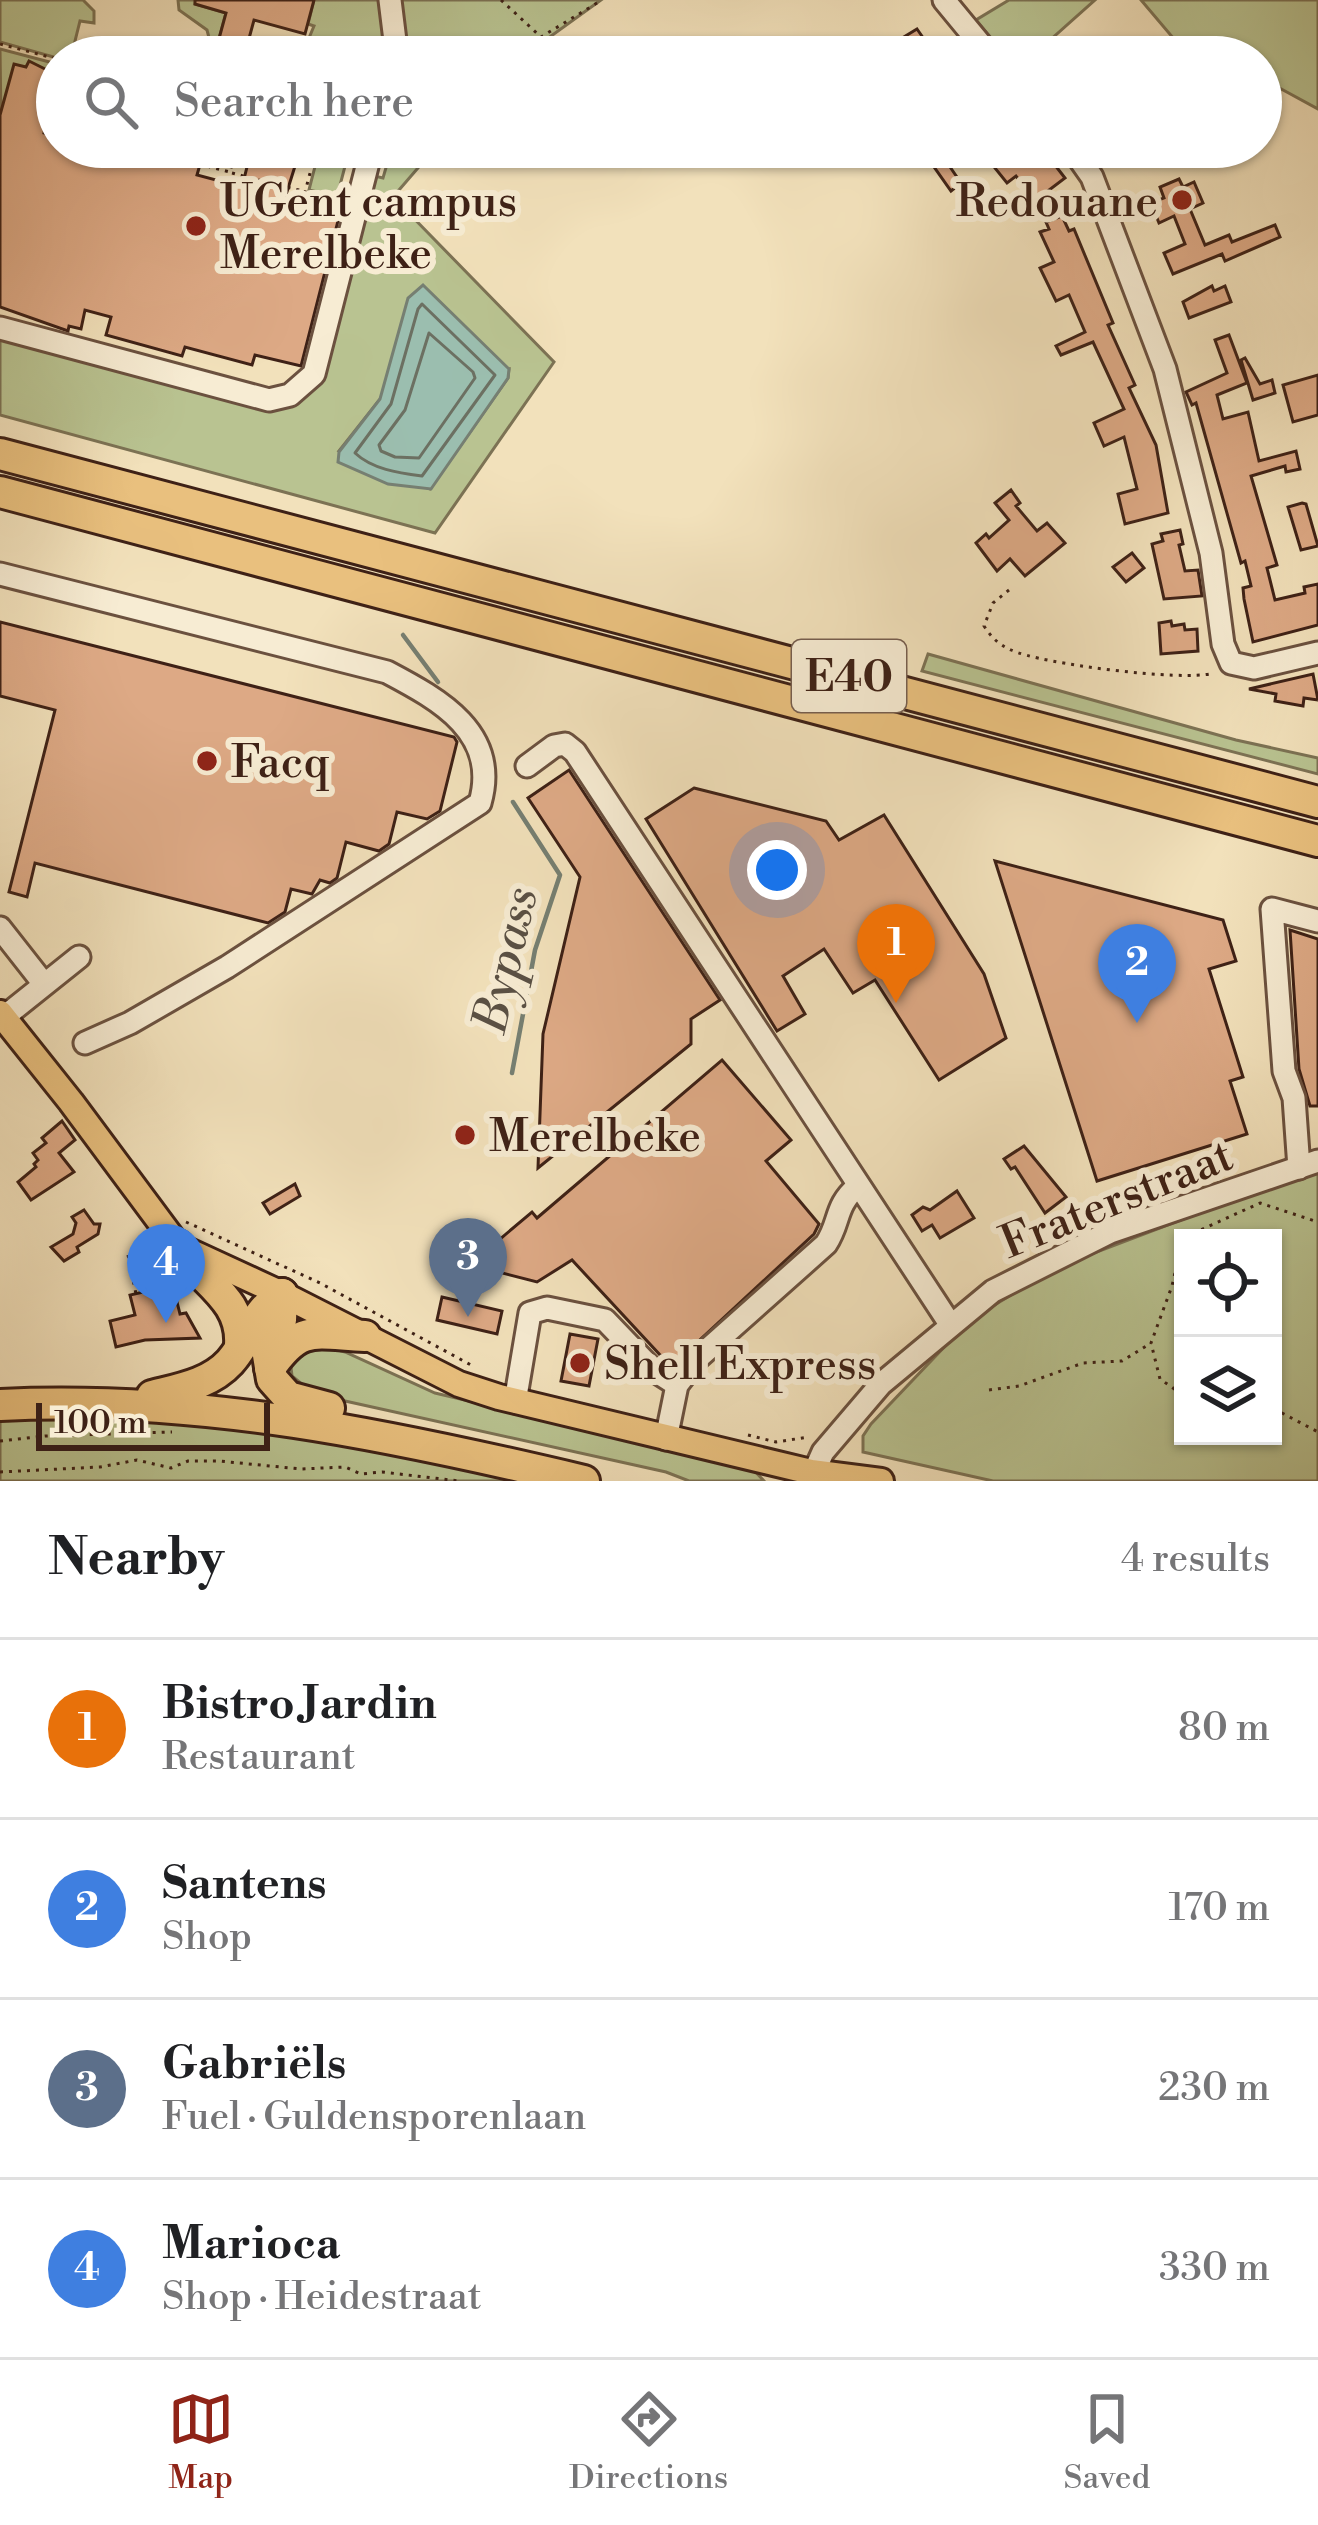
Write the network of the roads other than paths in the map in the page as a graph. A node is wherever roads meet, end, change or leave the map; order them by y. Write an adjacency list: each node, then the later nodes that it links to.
1 (390, 0): 3 (street)
2 (944, 0): 4 (street)
3 (397, 36)
4 (974, 36)
5 (367, 168): 7 (street)
6 (1086, 168): 11 (street)
7 (0, 328)
8 (0, 454): 13 (highway, E40)
9 (0, 492): 14 (highway, E40)
10 (0, 574): 20 (street)
11 (1318, 653)
12 (527, 766): 22 (street)
13 (1318, 802)
14 (1318, 841)
15 (1318, 921): 21 (street)
16 (0, 928): 18 (street)
17 (79, 957): 18 (street)
18 (44, 984): 19 (street)
19 (1, 1017): 23 (main road)
20 (85, 1043)
21 (1308, 1165): 25 (street, Fraterstraat)
22 (858, 1186): 25 (street); 29 (street)
23 (182, 1234): 24 (main road); 27 (highway)
24 (282, 1294): 26 (main road); 27 (highway); 28 (highway)
25 (950, 1324): 35 (street, Fraterstraat)
26 (365, 1336): 28 (highway); 30 (main road)
27 (240, 1345): 31 (highway)
28 (270, 1368): 34 (highway)
29 (677, 1385): 30 (street); 33 (street)
30 (517, 1393): 33 (main road)
31 (118, 1404): 32 (highway); 34 (highway)
32 (0, 1405)
33 (666, 1439): 35 (main road)
34 (457, 1466): 36 (highway)
35 (810, 1476): 37 (main road)
36 (584, 1481)
37 (881, 1481)

